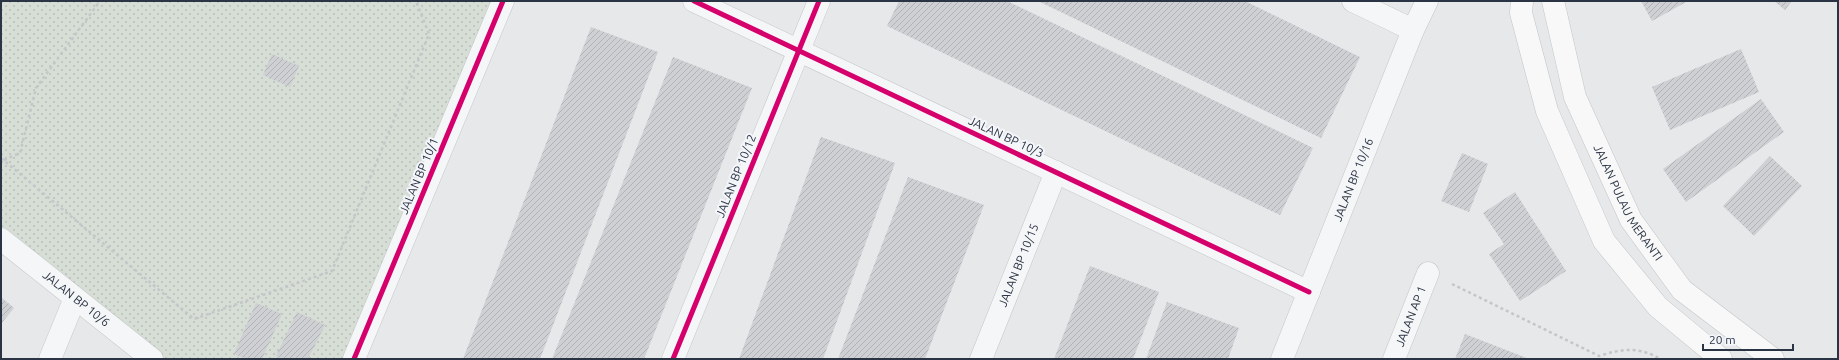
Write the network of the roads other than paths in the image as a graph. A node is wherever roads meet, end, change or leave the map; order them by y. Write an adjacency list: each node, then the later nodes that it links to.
1 (502, 1): 17 (street, JALAN BP 10/1)
2 (694, 1): 9 (street, JALAN BP 10/3)
3 (819, 1): 9 (street, JALAN BP 10/12)
4 (1353, 1): 8 (street)
5 (1427, 1): 8 (street, JALAN BP 10/16)
6 (1522, 1): 22 (main road)
7 (1554, 1): 23 (main road, JALAN PULAU MERANTI)
8 (1413, 30): 13 (street, JALAN BP 10/16)
9 (798, 51): 10 (street, JALAN BP 10/3); 18 (street, JALAN BP 10/12)
10 (1056, 172): 13 (street, JALAN BP 10/3); 19 (street, JALAN BP 10/15)
11 (1, 239): 14 (street, JALAN BP 10/6)
12 (1428, 273): 21 (street, JALAN AP 1)
13 (1309, 292): 20 (street, JALAN BP 10/16)
14 (75, 298): 15 (street); 16 (street, JALAN BP 10/6)
15 (50, 359)
16 (152, 359)
17 (354, 359)
18 (673, 359)
19 (981, 359)
20 (1282, 359)
21 (1394, 359)
22 (1721, 359)
23 (1773, 359)

